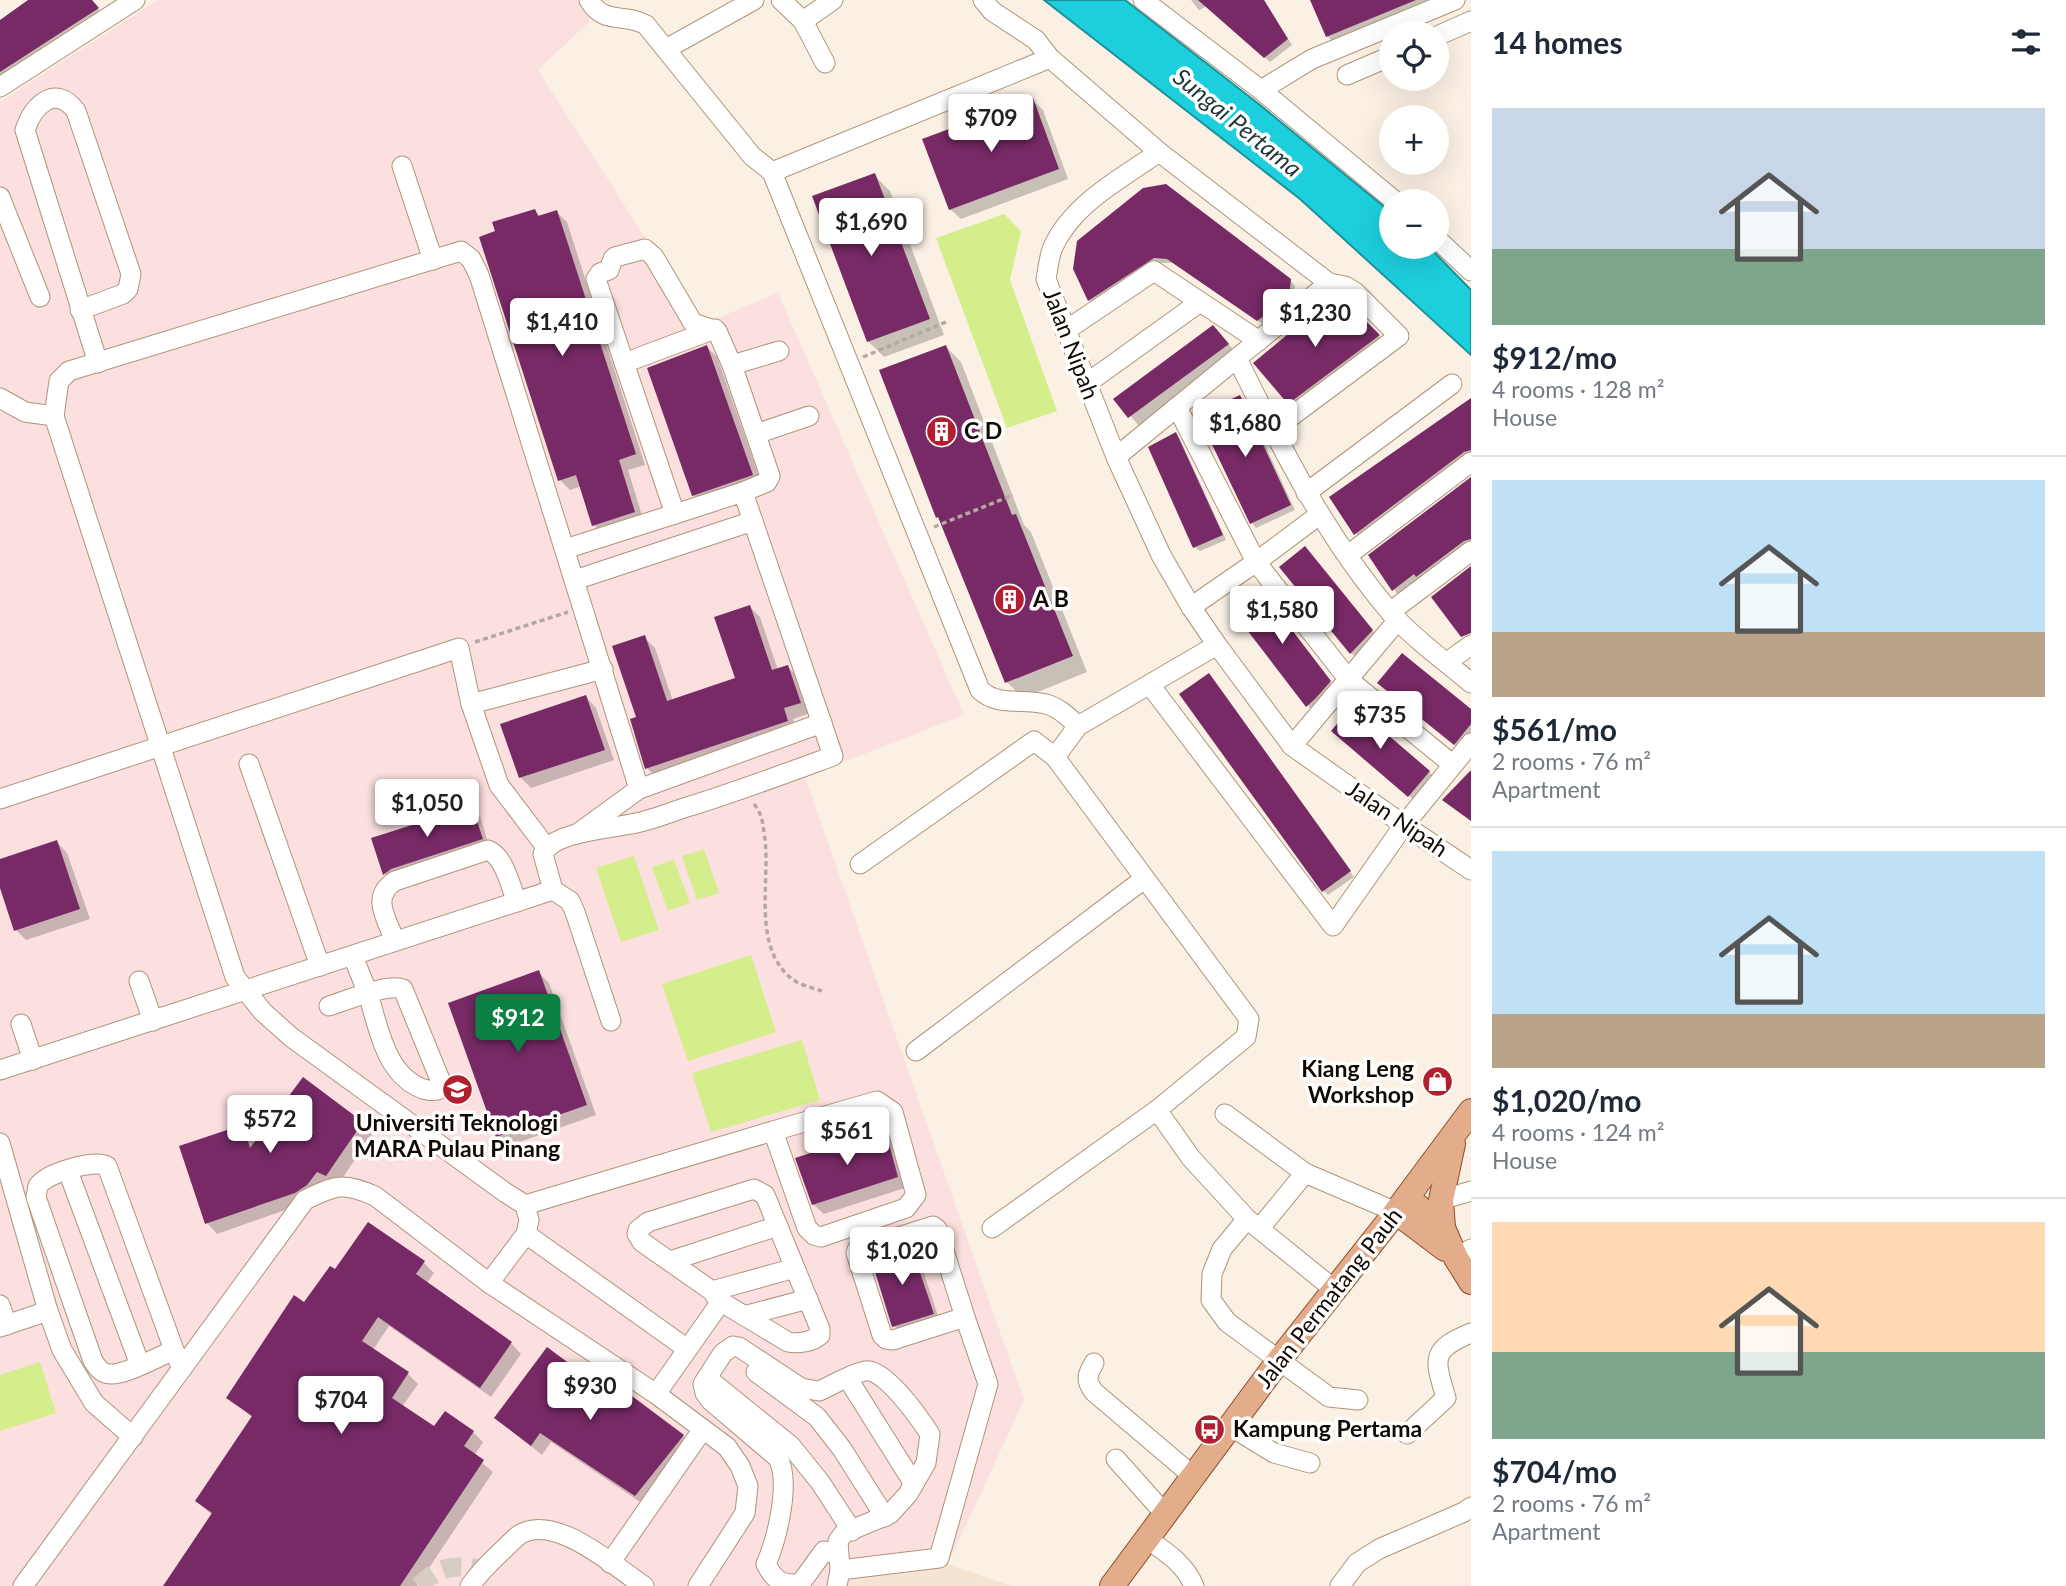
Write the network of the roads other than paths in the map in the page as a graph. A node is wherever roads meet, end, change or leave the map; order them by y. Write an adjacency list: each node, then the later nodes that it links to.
1 (135, 0): 19 (street)
2 (589, 0): 14 (street)
3 (754, 0): 14 (street)
4 (781, 0): 10 (street)
5 (833, 0): 10 (street)
6 (983, 0): 15 (street)
7 (1143, 0): 20 (street)
8 (1455, 0): 9 (street)
9 (1435, 9): 11 (street); 20 (street)
10 (803, 21): 17 (street)
11 (1438, 21)
12 (1471, 21): 13 (street)
13 (1449, 31)
14 (666, 49): 23 (street)
15 (1050, 58): 21 (street); 23 (street)
16 (1379, 61): 18 (street)
17 (825, 63)
18 (1347, 75)
19 (0, 87)
20 (1261, 90): 24 (street)
21 (1159, 152): 29 (street); 34 (street, Jalan Nipah)
22 (402, 166): 27 (street)
23 (772, 172): 72 (street)
24 (1381, 189)
25 (0, 197): 30 (street)
26 (1449, 250): 28 (street)
27 (433, 260): 38 (street); 56 (street)
28 (1471, 271)
29 (1329, 283): 35 (street); 47 (street)
30 (40, 297)
31 (1200, 302): 34 (street); 35 (street); 41 (street)
32 (80, 310): 32 (street); 38 (street)
33 (715, 329): 39 (street); 39 (street); 40 (street)
34 (1065, 331): 41 (street, Jalan Nipah)
35 (1259, 341): 37 (street)
36 (779, 351): 40 (street)
37 (1237, 358): 44 (street); 47 (street)
38 (98, 363): 45 (street)
39 (624, 363): 53 (street)
40 (732, 365): 48 (street)
41 (1086, 384): 49 (street, Jalan Nipah)
42 (1452, 384): 52 (street)
43 (0, 398): 45 (street)
44 (1177, 407): 49 (street); 59 (street)
45 (54, 416): 75 (street)
46 (809, 416): 48 (street)
47 (1273, 430): 52 (street)
48 (756, 434): 51 (street)
49 (1116, 457): 61 (street, Jalan Nipah)
50 (1471, 462): 58 (street)
51 (743, 492): 53 (street); 55 (street)
52 (1306, 493): 54 (street)
53 (676, 514): 56 (street)
54 (1319, 515): 58 (street); 59 (street)
55 (753, 521): 60 (street); 71 (street)
56 (565, 549): 60 (street)
57 (1471, 551): 62 (street)
58 (1348, 555): 62 (street)
59 (1256, 562): 61 (street); 67 (street)
60 (575, 580): 66 (street)
61 (1191, 607): 63 (street, Jalan Nipah)
62 (1394, 616): 65 (street); 67 (street)
63 (1217, 645): 69 (street); 74 (street, Jalan Nipah)
64 (1471, 645): 65 (street)
65 (1447, 663): 68 (street)
66 (603, 669): 70 (street); 79 (street)
67 (1349, 680): 74 (street); 78 (street)
68 (1471, 683)
69 (1150, 685): 72 (street); 81 (street)
70 (471, 705): 75 (street); 83 (street)
71 (822, 723): 79 (street); 82 (street)
72 (1078, 726): 76 (street)
73 (1471, 743): 78 (street)
74 (1292, 746): 81 (street, Jalan Nipah)
75 (162, 747): 80 (street); 93 (street)
76 (1055, 757): 84 (street); 86 (street)
77 (249, 764): 91 (street)
78 (1452, 764): 81 (street)
79 (639, 789): 82 (street)
80 (0, 799)
81 (1404, 825): 85 (street, Jalan Nipah)
82 (577, 834): 83 (street)
83 (546, 847): 87 (street)
84 (860, 864)
85 (1471, 870)
86 (1143, 878): 99 (street); 102 (street)
87 (552, 890): 88 (street); 97 (street)
88 (517, 902): 89 (street); 89 (street)
89 (395, 942): 90 (street)
90 (353, 956): 91 (street); 94 (street)
91 (320, 966): 93 (street)
92 (139, 981): 96 (street)
93 (245, 991): 96 (street); 112 (street)
94 (368, 994): 94 (street); 95 (street)
95 (329, 1006)
96 (153, 1021): 100 (street)
97 (611, 1021)
98 (21, 1024): 100 (street)
99 (916, 1051)
100 (33, 1060): 101 (street)
101 (0, 1070)
102 (1157, 1110): 113 (street); 115 (street)
103 (1225, 1114): 108 (street)
104 (1464, 1121): 110 (main road); 111 (main road, Jalan Permatang Pauh)
105 (773, 1130): 105 (street); 112 (street)
106 (0, 1143): 127 (street)
107 (68, 1171): 133 (street); 137 (street); 137 (street)
108 (1305, 1173): 111 (street); 113 (street)
109 (1471, 1191): 110 (street)
110 (1441, 1200): 116 (main road)
111 (1402, 1204): 116 (main road); 118 (main road); 123 (main road, Jalan Permatang Pauh)
112 (525, 1205): 117 (street)
113 (1253, 1224): 123 (street); 135 (street)
114 (778, 1226): 119 (street); 119 (street); 120 (street)
115 (992, 1227)
116 (1443, 1228): 118 (main road)
117 (526, 1234): 122 (street); 132 (street)
118 (1464, 1253): 121 (main road)
119 (670, 1261): 124 (street)
120 (795, 1268): 124 (street); 125 (street)
121 (1471, 1282)
122 (489, 1283): 138 (street); 141 (street)
123 (1335, 1290): 135 (main road, Jalan Permatang Pauh)
124 (715, 1295): 128 (street); 132 (street)
125 (808, 1298): 128 (street); 128 (street)
126 (0, 1305): 130 (street)
127 (48, 1311): 130 (street); 146 (street)
128 (744, 1316)
129 (965, 1317): 129 (street); 157 (street)
130 (3, 1326)
131 (1471, 1333): 145 (street)
132 (687, 1348): 141 (street)
133 (174, 1350): 137 (street); 138 (street)
134 (726, 1351): 139 (street); 140 (street); 153 (street)
135 (1280, 1359): 142 (street); 143 (main road, Jalan Permatang Pauh)
136 (1094, 1363): 149 (street)
137 (140, 1365)
138 (182, 1369): 146 (street)
139 (707, 1378): 154 (street); 157 (street)
140 (848, 1379): 150 (street); 150 (street)
141 (656, 1394): 144 (street)
142 (1358, 1400)
143 (1230, 1426): 148 (street); 149 (main road, Jalan Permatang Pauh)
144 (703, 1429): 156 (street); 161 (street)
145 (1407, 1434)
146 (133, 1437): 158 (street)
147 (1116, 1459): 152 (street)
148 (1310, 1463)
149 (1194, 1476): 152 (main road, Jalan Permatang Pauh)
150 (914, 1484): 153 (street)
151 (1471, 1507): 164 (street)
152 (1165, 1514): 155 (main road, Jalan Permatang Pauh)
153 (886, 1517): 154 (street)
154 (852, 1531): 157 (street)
155 (1147, 1539): 162 (main road, Jalan Permatang Pauh); 163 (street)
156 (610, 1563): 159 (street); 160 (street)
157 (839, 1570)
158 (23, 1586)
159 (470, 1586)
160 (644, 1586)
161 (698, 1586)
162 (1112, 1586)
163 (1194, 1586)
164 (1340, 1586)

